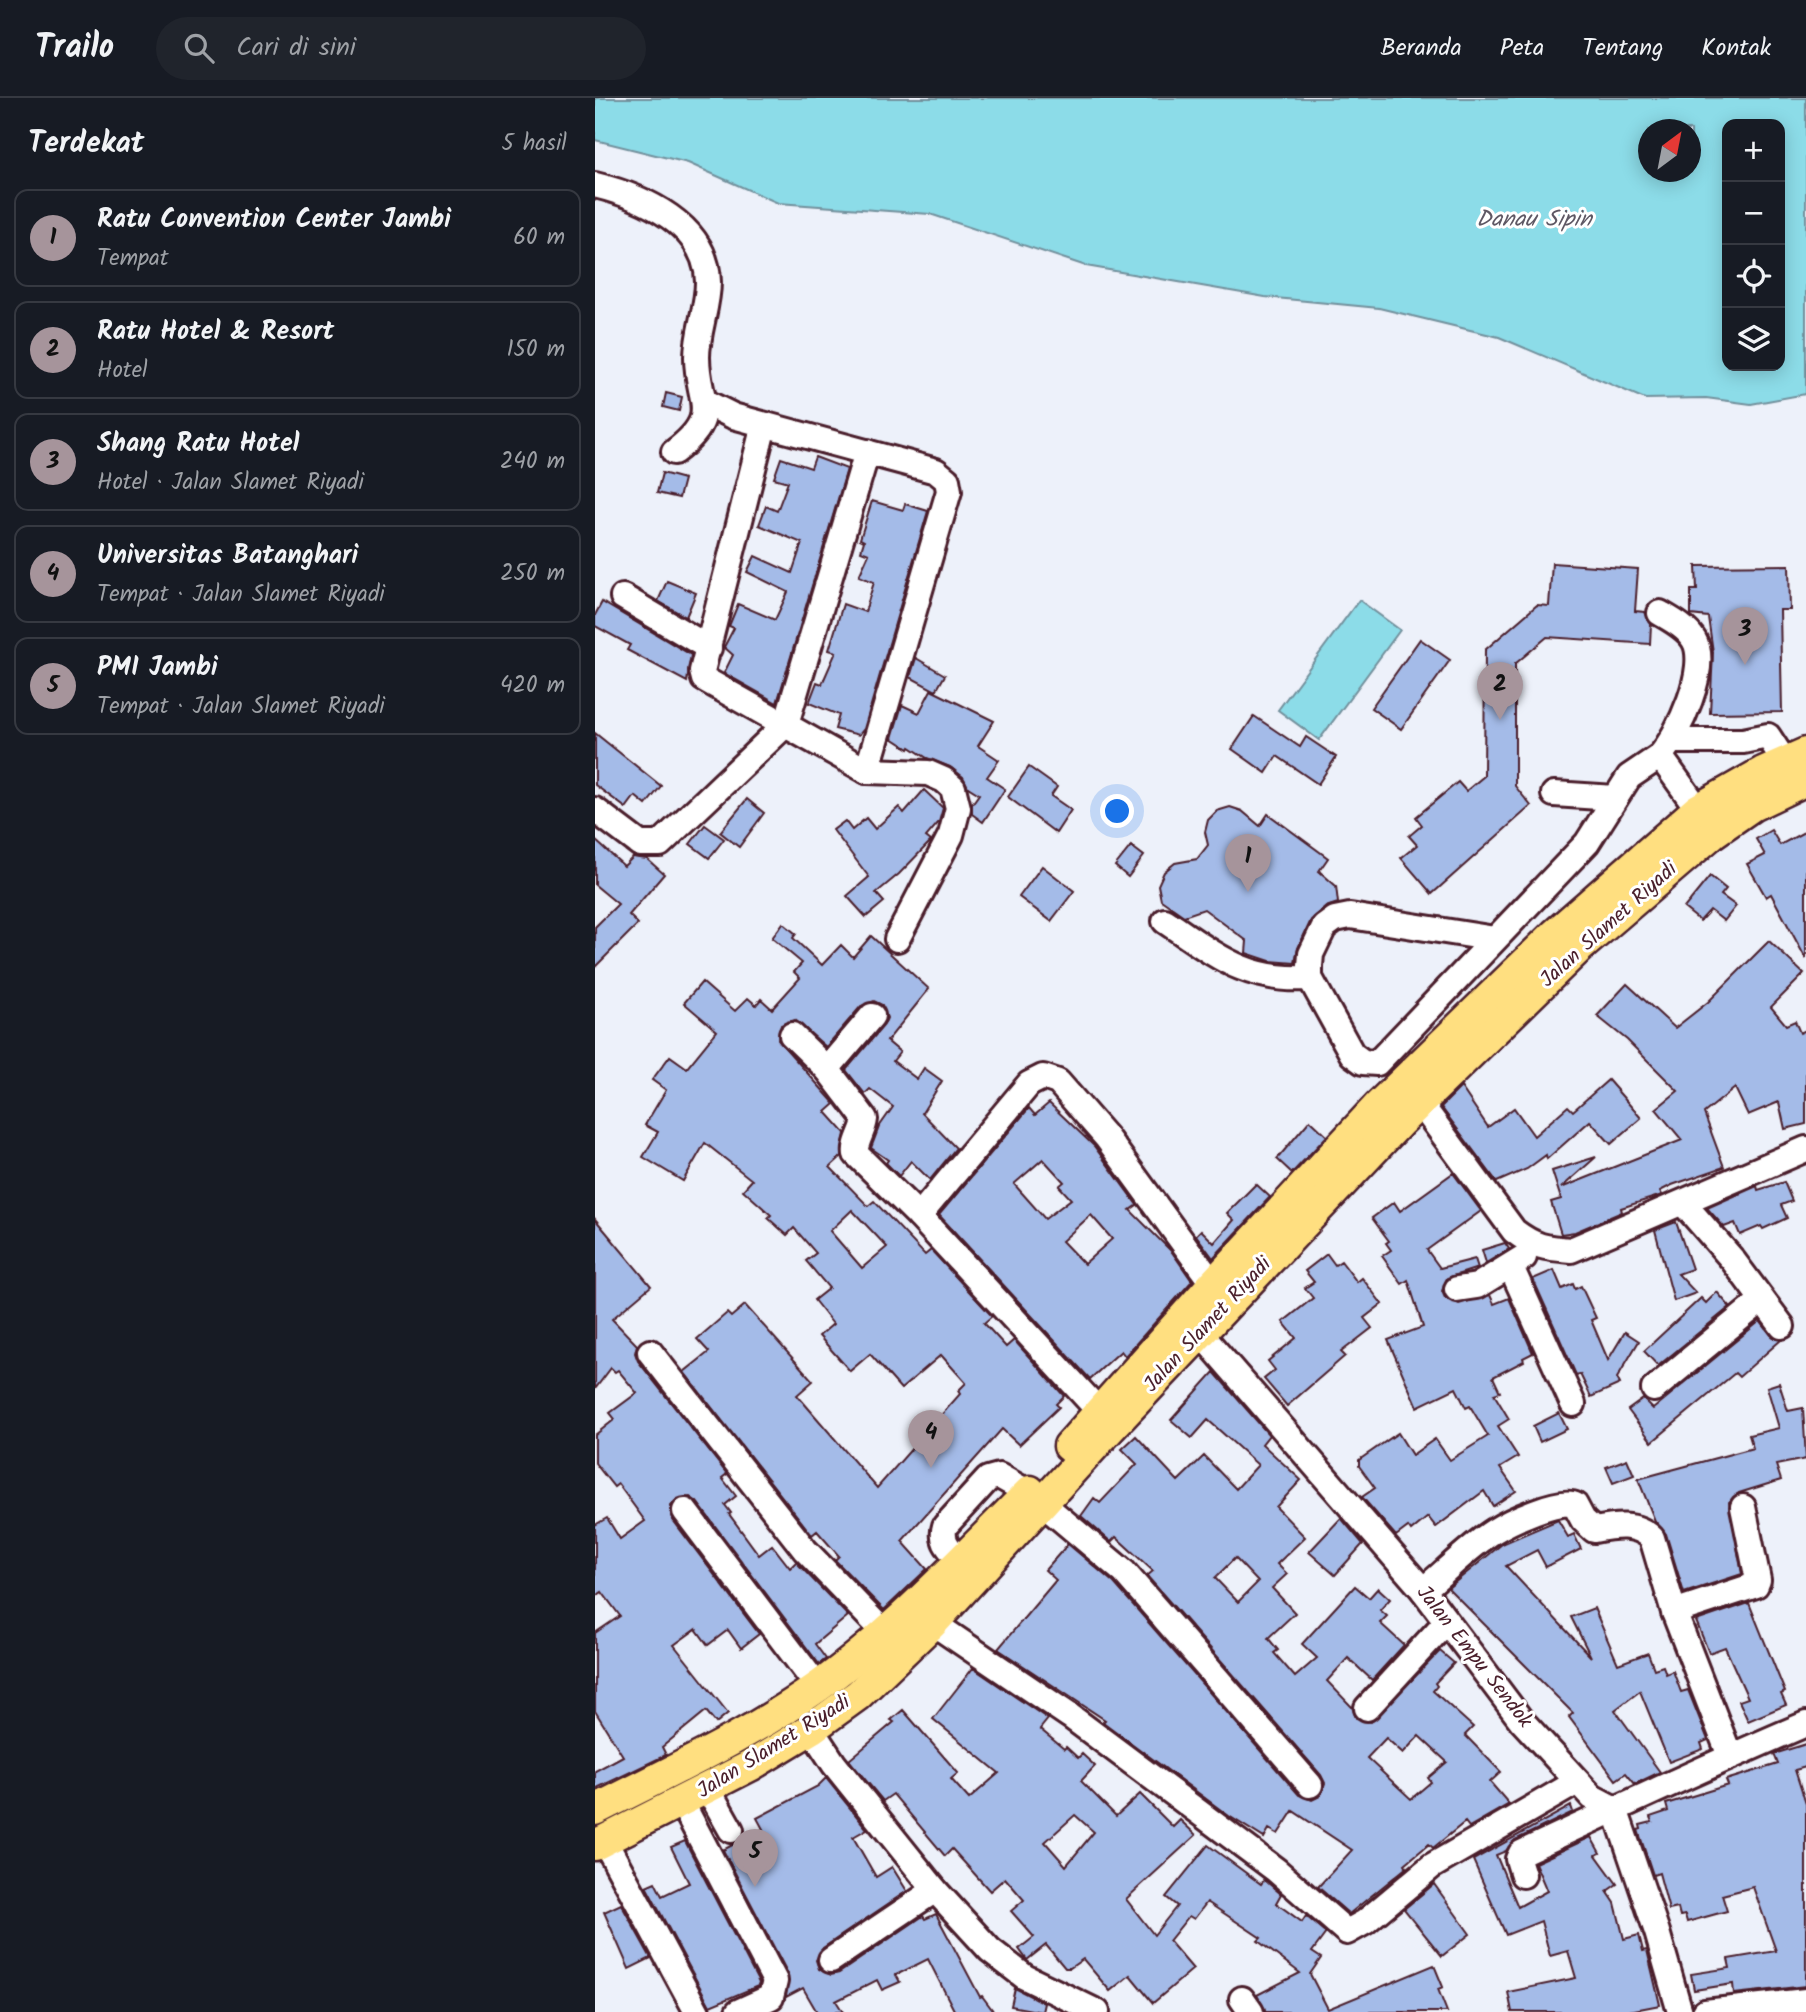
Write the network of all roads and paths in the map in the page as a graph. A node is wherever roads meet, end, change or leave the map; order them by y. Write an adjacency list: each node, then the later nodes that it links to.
1 (595, 185): 2 (street)
2 (707, 403): 3 (street); 4 (street)
3 (764, 425): 5 (street); 8 (street)
4 (674, 452)
5 (867, 452): 9 (street); 12 (street)
6 (623, 597): 8 (street)
7 (1660, 613): 10 (street)
8 (709, 649): 9 (street)
9 (786, 724): 12 (street); 16 (street)
10 (1666, 749): 11 (street); 14 (street); 15 (street)
11 (1799, 765): 15 (main road, Jalan Slamet Riyadi); 24 (main road, Jalan Slamet Riyadi)
12 (867, 771): 18 (street)
13 (1554, 794): 14 (street)
14 (1615, 798): 19 (street)
15 (1698, 808): 24 (main road, Jalan Slamet Riyadi)
16 (595, 810)
17 (1165, 921): 20 (street)
18 (897, 939)
19 (1495, 939): 20 (street); 21 (street)
20 (1310, 978): 21 (street)
21 (1437, 1000): 24 (street)
22 (872, 1016): 25 (street)
23 (792, 1035): 25 (street)
24 (1469, 1035): 26 (main road, Jalan Slamet Riyadi); 26 (main road, Jalan Slamet Riyadi)
25 (827, 1069): 29 (street)
26 (1399, 1110): 30 (street); 32 (main road, Jalan Slamet Riyadi); 36 (main road, Jalan Slamet Riyadi)
27 (1806, 1149): 28 (street)
28 (1683, 1203): 30 (street); 34 (street)
29 (919, 1216): 32 (street); 40 (street)
30 (1533, 1246): 31 (street)
31 (1511, 1267): 33 (street); 39 (street)
32 (1213, 1284): 40 (main road, Jalan Slamet Riyadi)
33 (1457, 1289)
34 (1762, 1300): 35 (street); 38 (street)
35 (1782, 1326)
36 (1201, 1334): 41 (main road, Jalan Slamet Riyadi); 44 (street, Jalan Empu Sendok)
37 (650, 1352): 48 (street)
38 (1654, 1389)
39 (1573, 1404)
40 (1098, 1411): 41 (main road, Jalan Slamet Riyadi)
41 (1036, 1498): 47 (main road, Jalan Slamet Riyadi); 48 (main road, Jalan Slamet Riyadi); 57 (street)
42 (1743, 1507): 45 (street)
43 (685, 1511): 49 (street)
44 (1423, 1590): 45 (street); 46 (street, Jalan Empu Sendok)
45 (1674, 1612): 54 (street)
46 (1446, 1622): 50 (street); 56 (street, Jalan Empu Sendok)
47 (933, 1623): 52 (main road, Jalan Slamet Riyadi); 56 (street)
48 (886, 1634): 49 (main road, Jalan Slamet Riyadi)
49 (818, 1687): 53 (main road, Jalan Slamet Riyadi)
50 (1367, 1708)
51 (1806, 1724): 54 (street)
52 (811, 1729): 55 (main road, Jalan Slamet Riyadi); 65 (street)
53 (739, 1738): 55 (main road); 60 (main road, Jalan Slamet Riyadi)
54 (1730, 1756): 61 (street)
55 (750, 1766): 58 (main road, Jalan Slamet Riyadi)
56 (1577, 1782): 61 (street, Jalan Empu Sendok)
57 (1310, 1785)
58 (708, 1789): 59 (main road, Jalan Slamet Riyadi); 62 (street)
59 (682, 1803): 63 (main road, Jalan Slamet Riyadi); 69 (street)
60 (595, 1810)
61 (1615, 1810): 64 (street); 71 (street)
62 (731, 1830)
63 (600, 1842): 68 (street)
64 (1523, 1875)
65 (935, 1890): 66 (street); 70 (street)
66 (831, 1960)
67 (1806, 2001): 72 (street)
68 (697, 2012)
69 (738, 2012)
70 (1097, 2012)
71 (1680, 2012)
72 (1705, 2012)

